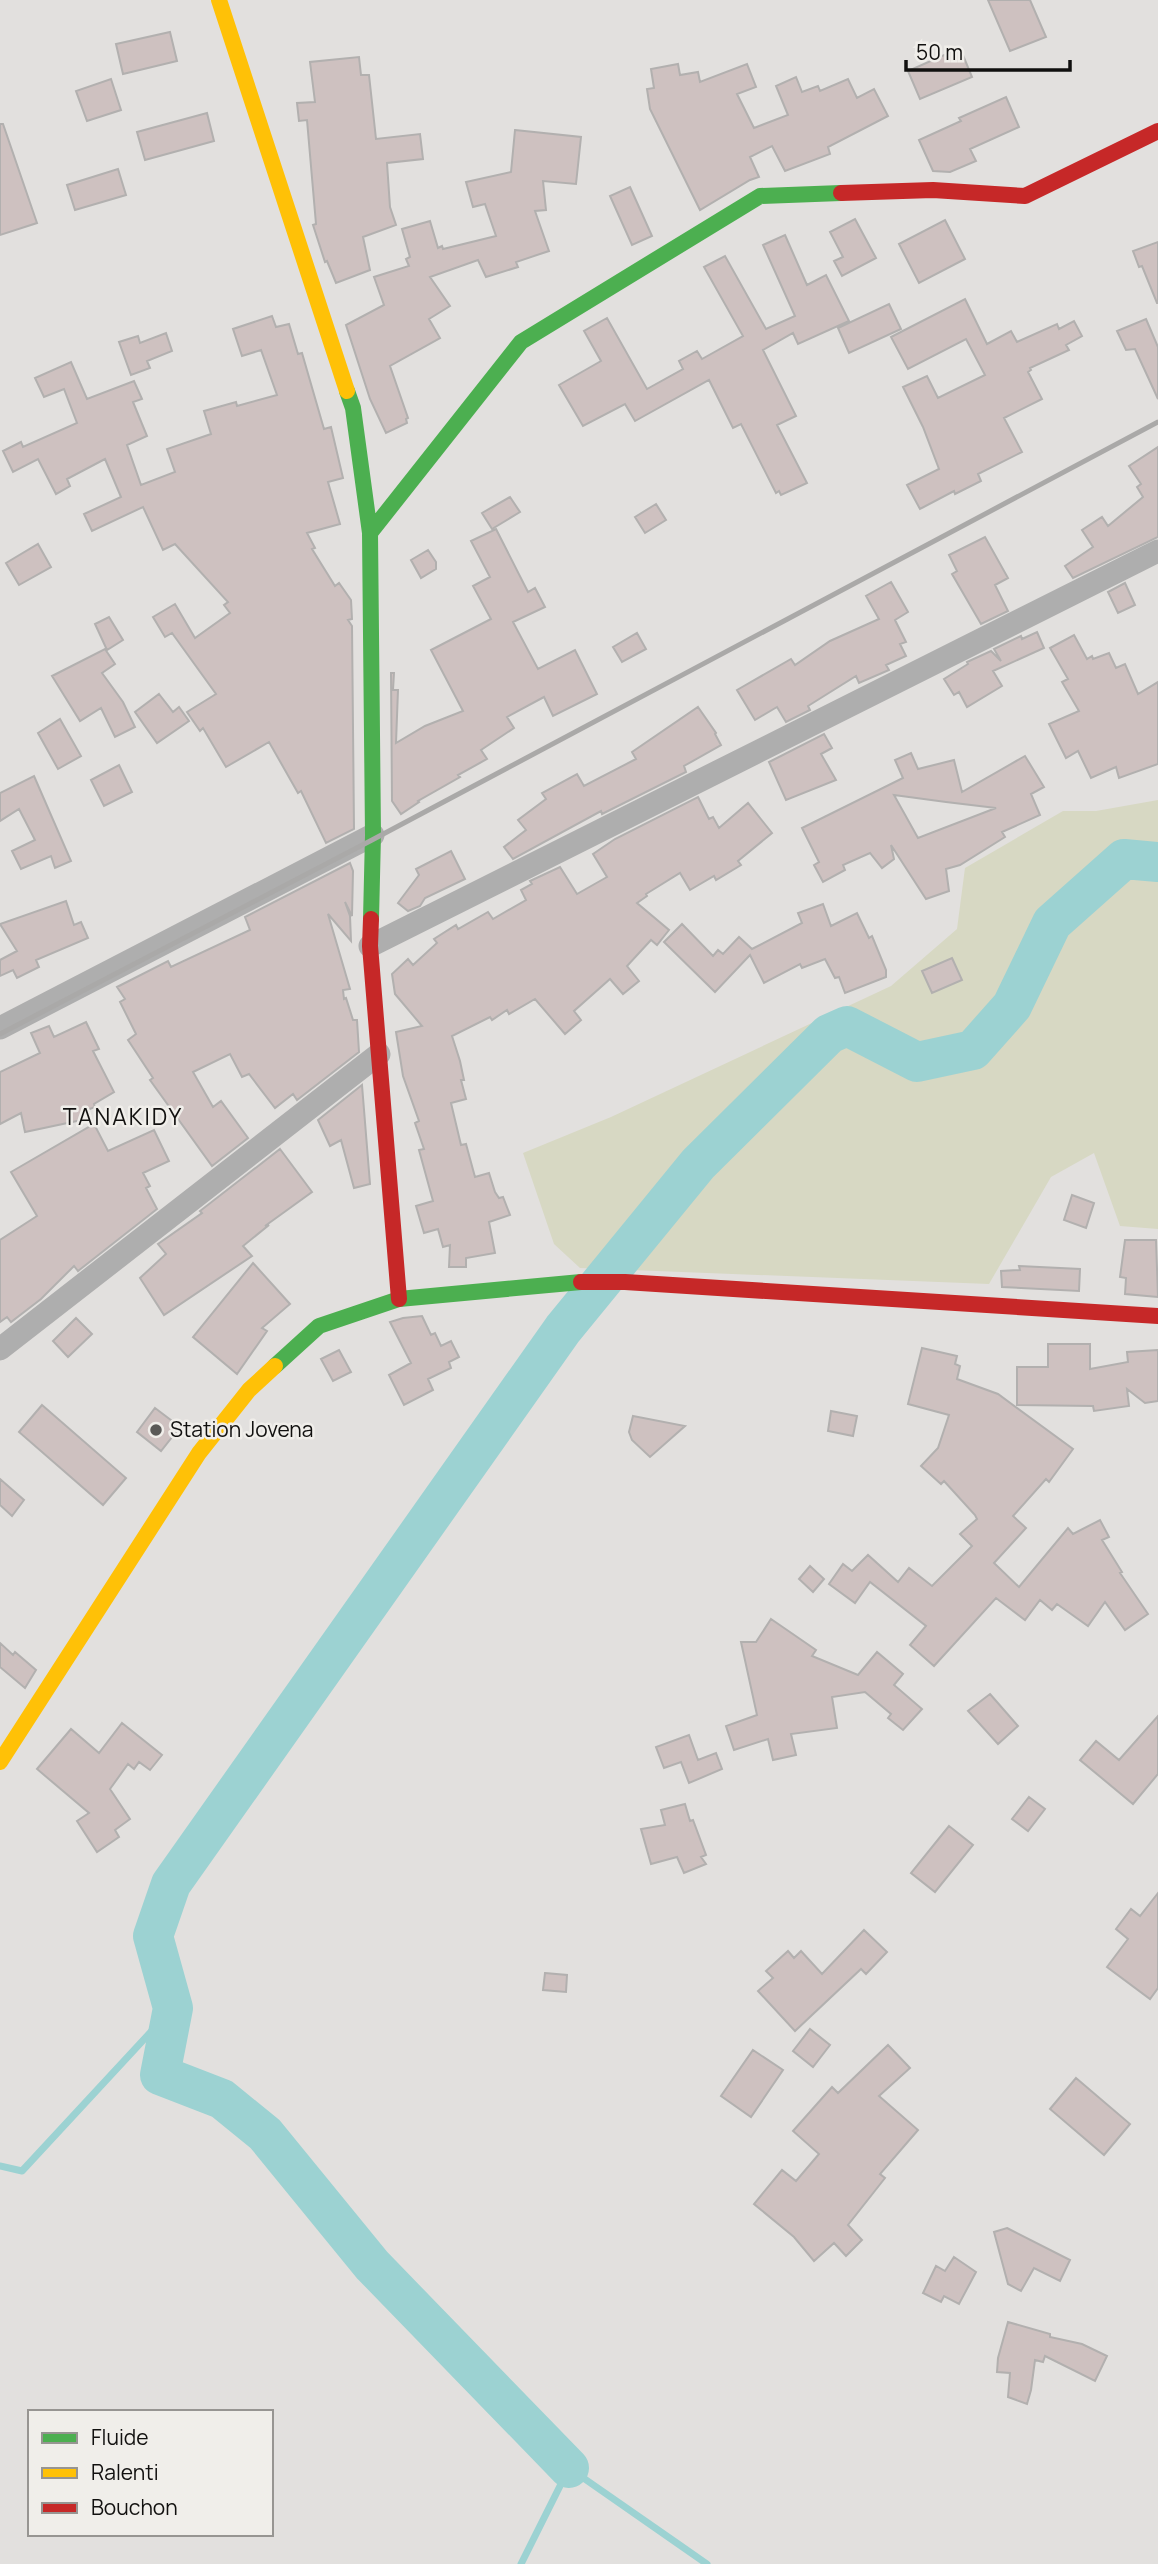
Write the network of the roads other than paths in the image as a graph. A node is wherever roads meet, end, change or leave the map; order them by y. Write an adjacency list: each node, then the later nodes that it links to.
1 (219, 0): 3 (street)
2 (1158, 131): 3 (street)
3 (370, 533): 5 (street)
4 (1158, 551): 6 (street)
5 (373, 835): 6 (street); 7 (street)
6 (370, 946): 8 (street)
7 (0, 1027)
8 (379, 1054): 9 (street); 11 (street)
9 (399, 1299): 10 (street); 12 (street)
10 (1158, 1316)
11 (0, 1349)
12 (0, 1762)

